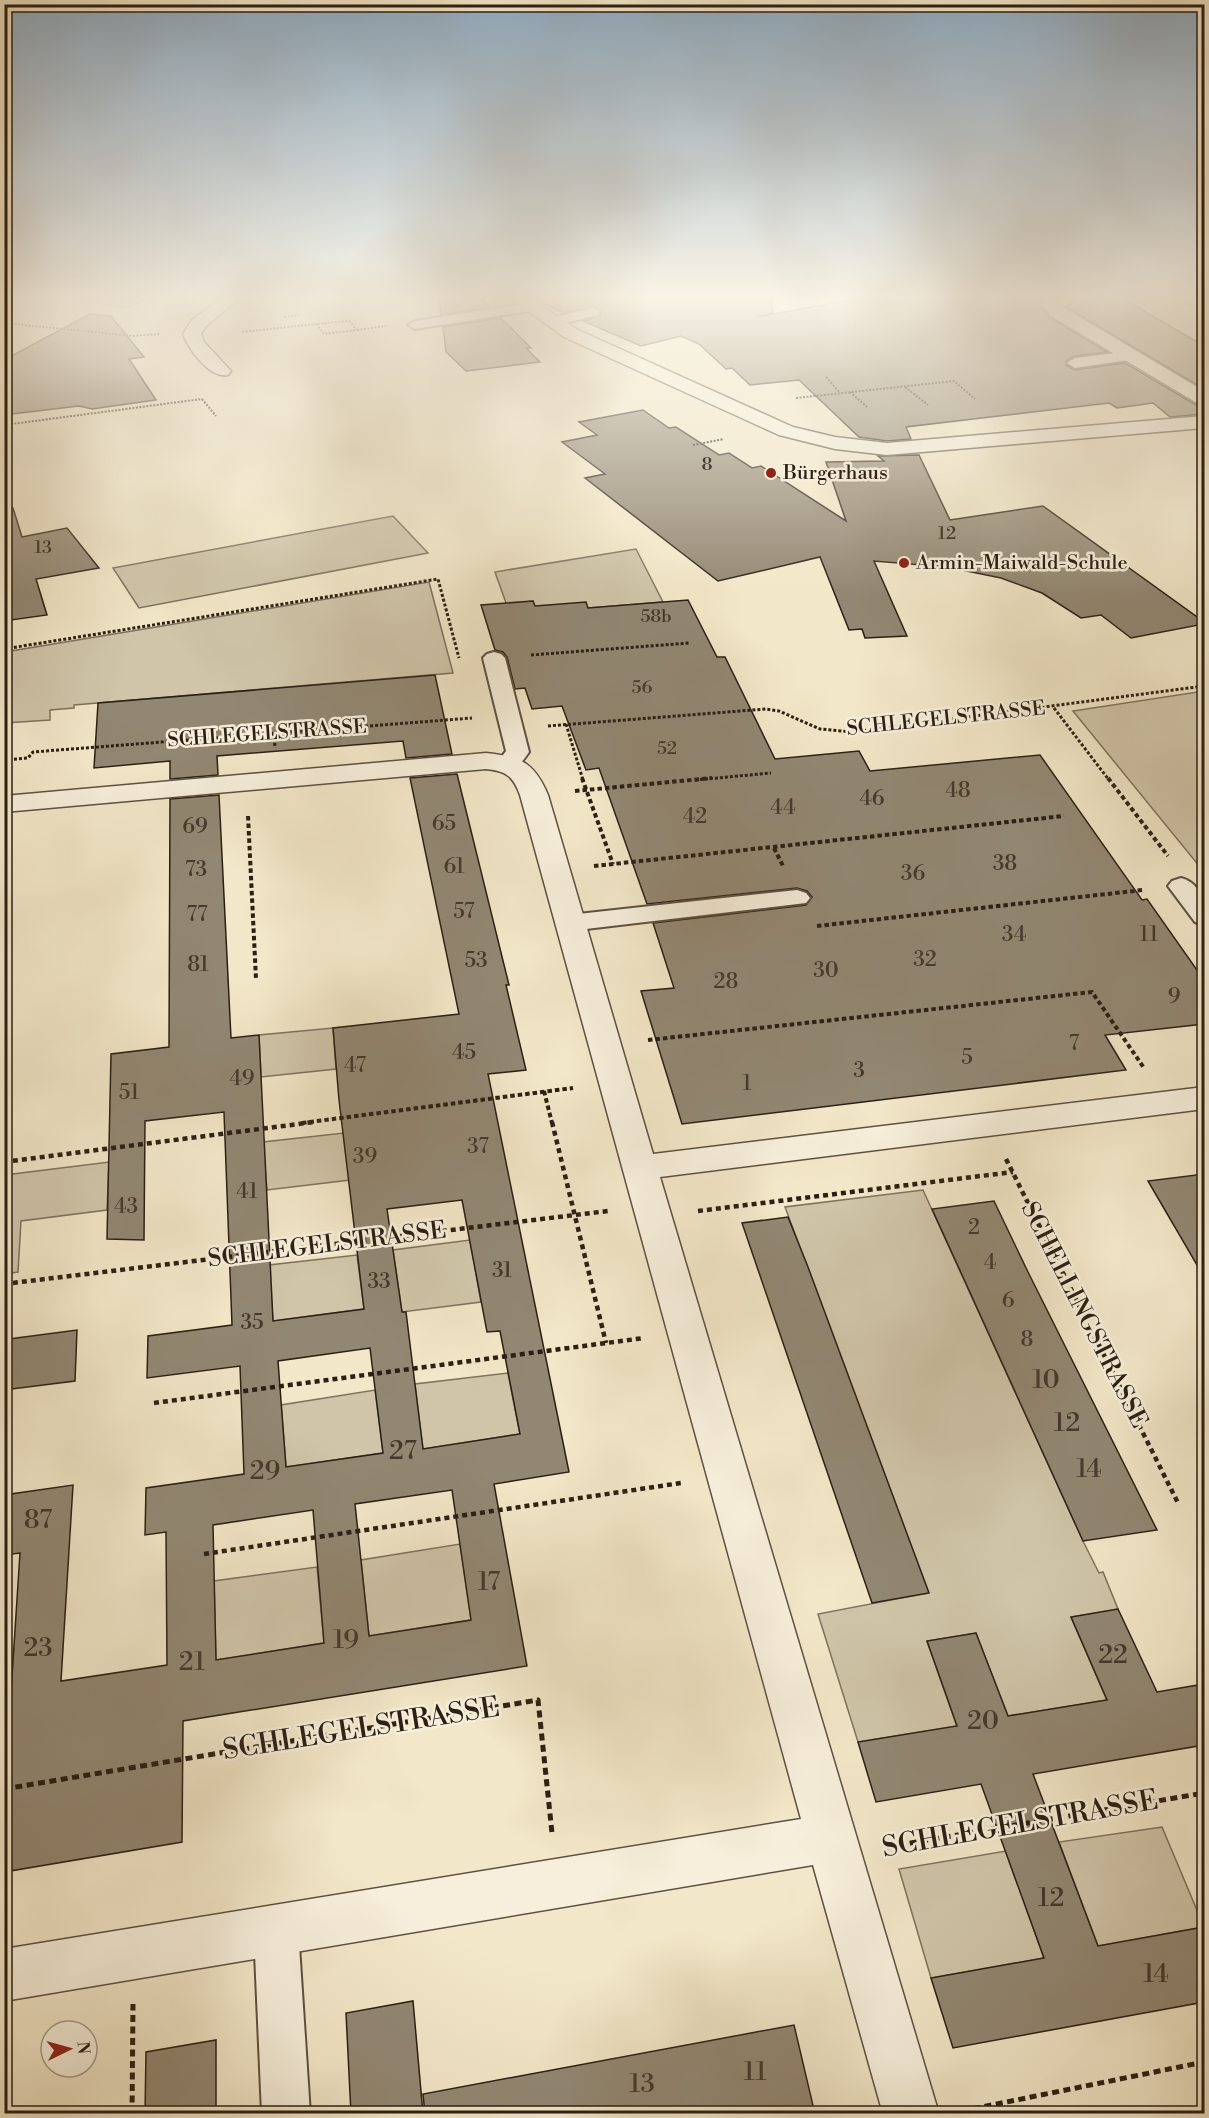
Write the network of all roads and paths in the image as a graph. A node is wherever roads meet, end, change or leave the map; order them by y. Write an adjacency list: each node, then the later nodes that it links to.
1 (716, 398): 8 (street)
2 (799, 398): 8 (path)
3 (857, 398): 7 (path)
4 (919, 398): 6 (path)
5 (202, 399): 10 (path)
6 (928, 405)
7 (867, 407)
8 (743, 410): 9 (street)
9 (1204, 422)
10 (4, 425)
11 (689, 643): 13 (path)
12 (4, 649): 14 (path)
13 (494, 658): 18 (lane)
14 (459, 660)
15 (1203, 686): 16 (path); 17 (path, SCHLEGELSTRASSE)
16 (1204, 691)
17 (1053, 707): 19 (path, SCHLEGELSTRASSE); 31 (path)
18 (510, 722): 19 (path, SCHLEGELSTRASSE); 20 (path, SCHLEGELSTRASSE); 21 (lane)
19 (566, 724): 24 (path)
20 (4, 760)
21 (508, 763): 23 (street, SCHLEGELSTRASSE); 25 (street)
22 (771, 773): 24 (path)
23 (246, 782): 26 (street, SCHLEGELSTRASSE); 35 (path, SCHLEGELSTRASSE)
24 (586, 790): 25 (path); 29 (path)
25 (534, 795): 30 (street)
26 (4, 804)
27 (1064, 816): 28 (path)
28 (774, 848): 29 (path); 32 (path)
29 (613, 864): 30 (path)
30 (554, 870): 34 (street)
31 (1181, 886): 32 (path); 33 (lane)
32 (797, 898): 34 (lane)
33 (1204, 917)
34 (570, 923): 36 (street)
35 (256, 979)
36 (605, 1045): 37 (street); 40 (path)
37 (615, 1082): 38 (path); 43 (street)
38 (544, 1092): 42 (path); 47 (path)
39 (1204, 1098): 40 (street)
40 (1167, 1103): 41 (street)
41 (990, 1126): 43 (street); 44 (path, SCHELLINGSTRASSE)
42 (4, 1162)
43 (639, 1168): 45 (street)
44 (1013, 1172): 46 (path); 53 (path, SCHELLINGSTRASSE)
45 (650, 1206): 47 (path, SCHLEGELSTRASSE); 49 (street)
46 (696, 1211)
47 (574, 1216): 48 (path, SCHLEGELSTRASSE); 50 (path)
48 (4, 1284)
49 (686, 1332): 50 (path); 52 (street)
50 (606, 1342): 51 (path)
51 (154, 1403)
52 (726, 1476): 54 (path); 57 (street)
53 (1178, 1503)
54 (204, 1554)
55 (4, 1789): 58 (path, SCHLEGELSTRASSE)
56 (1204, 1793): 57 (path, SCHLEGELSTRASSE)
57 (834, 1846): 58 (street); 63 (street)
58 (556, 1882): 59 (street)
59 (276, 1930): 60 (street); 65 (lane)
60 (134, 1955): 61 (street); 64 (path)
61 (4, 1975)
62 (1204, 2062): 63 (path)
63 (933, 2113)
64 (132, 2114)
65 (286, 2114)

